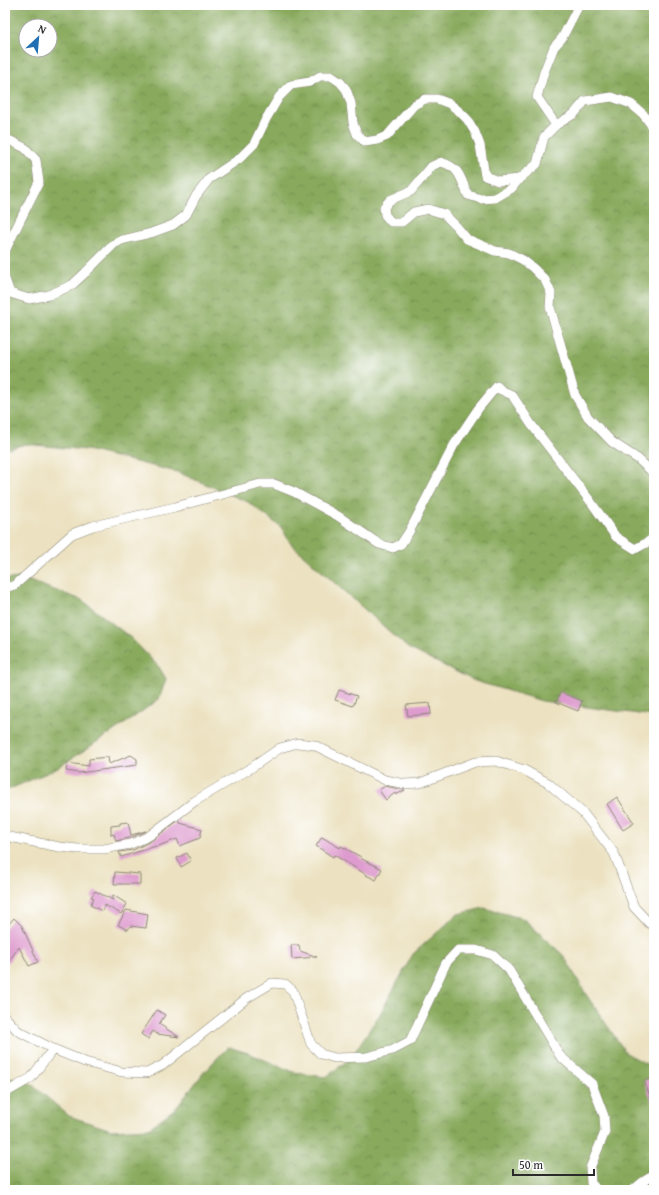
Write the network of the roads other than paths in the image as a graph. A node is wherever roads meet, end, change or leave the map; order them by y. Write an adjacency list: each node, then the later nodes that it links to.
1 (579, 5): 2 (street)
2 (556, 124): 3 (street); 5 (street)
3 (654, 131)
4 (5, 138): 6 (street)
5 (519, 179): 7 (street); 8 (street)
6 (5, 251)
7 (5, 279)
8 (654, 475)
9 (654, 537): 10 (street)
10 (5, 588)
11 (5, 836): 12 (street)
12 (654, 925)
13 (5, 1017): 14 (street)
14 (53, 1049): 15 (street); 17 (street)
15 (5, 1093)
16 (654, 1175): 18 (street)
17 (597, 1190)
18 (633, 1190)

